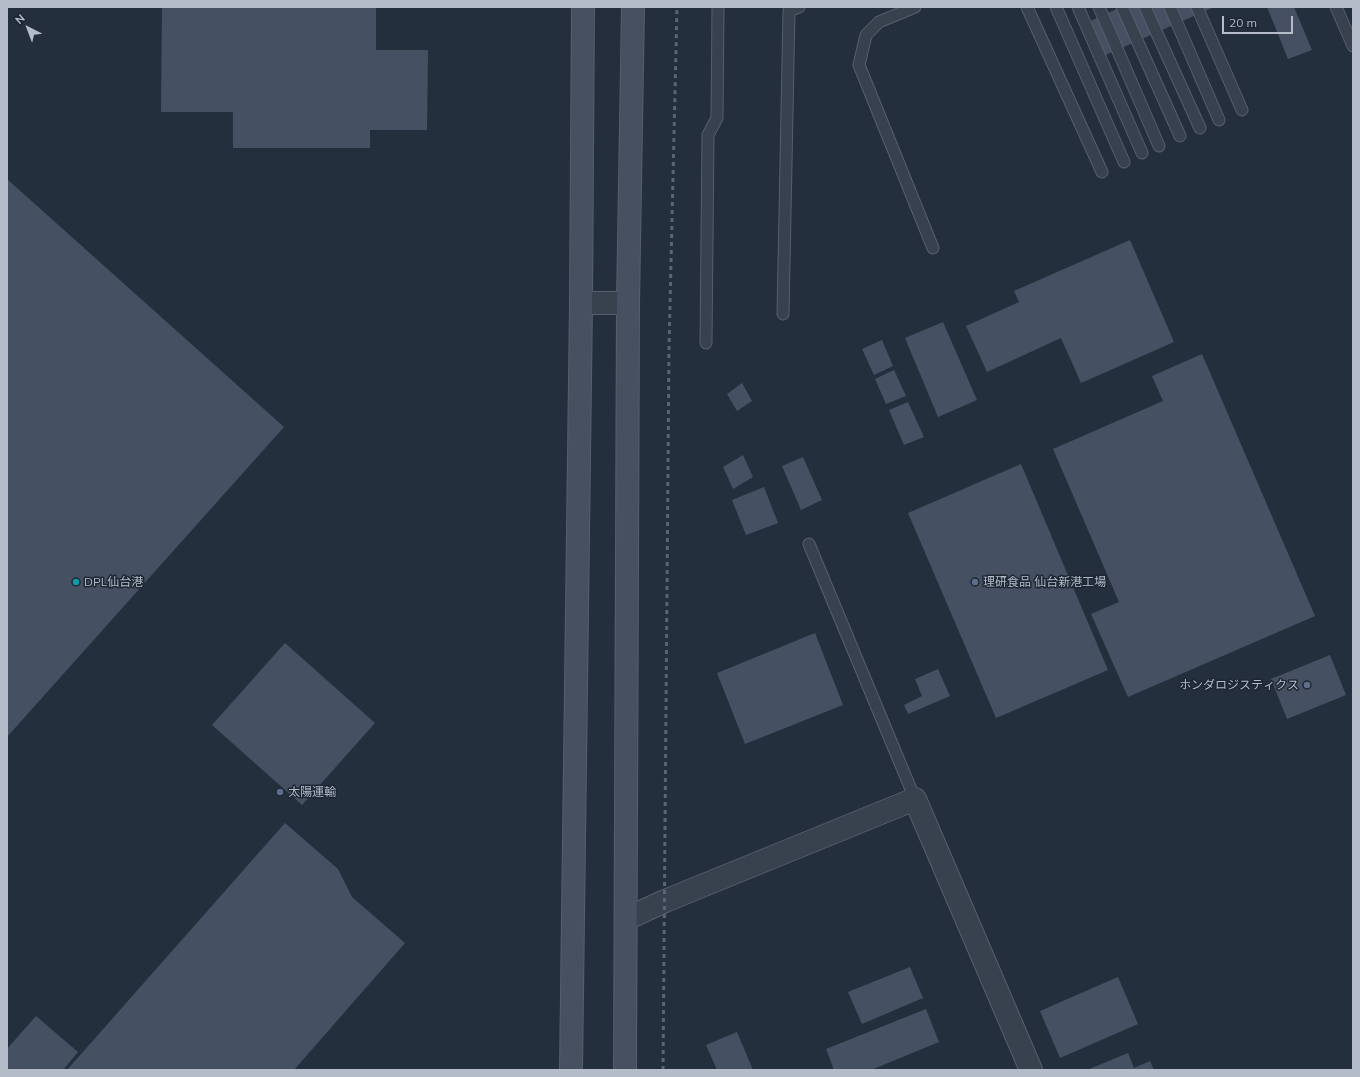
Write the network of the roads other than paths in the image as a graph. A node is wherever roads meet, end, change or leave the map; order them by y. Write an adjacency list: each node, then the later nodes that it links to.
1 (583, 7): 25 (street)
2 (633, 7): 26 (street)
3 (718, 7): 28 (lane)
4 (798, 7): 27 (lane)
5 (915, 7): 24 (lane)
6 (1027, 7): 23 (lane)
7 (1056, 7): 22 (lane)
8 (1078, 7): 21 (lane)
9 (1099, 7): 20 (lane)
10 (1122, 7): 19 (lane)
11 (1145, 7): 18 (lane)
12 (1170, 7): 17 (lane)
13 (1197, 7): 16 (lane)
14 (1336, 7): 15 (lane)
15 (1353, 46)
16 (1242, 110)
17 (1219, 120)
18 (1200, 128)
19 (1180, 136)
20 (1159, 146)
21 (1142, 153)
22 (1124, 162)
23 (1102, 172)
24 (933, 248)
25 (581, 303): 26 (street); 32 (street)
26 (628, 303): 31 (street)
27 (783, 314)
28 (706, 343)
29 (809, 544): 30 (lane)
30 (915, 799): 31 (street); 34 (street)
31 (626, 919): 33 (street)
32 (571, 1070)
33 (625, 1070)
34 (1031, 1070)

